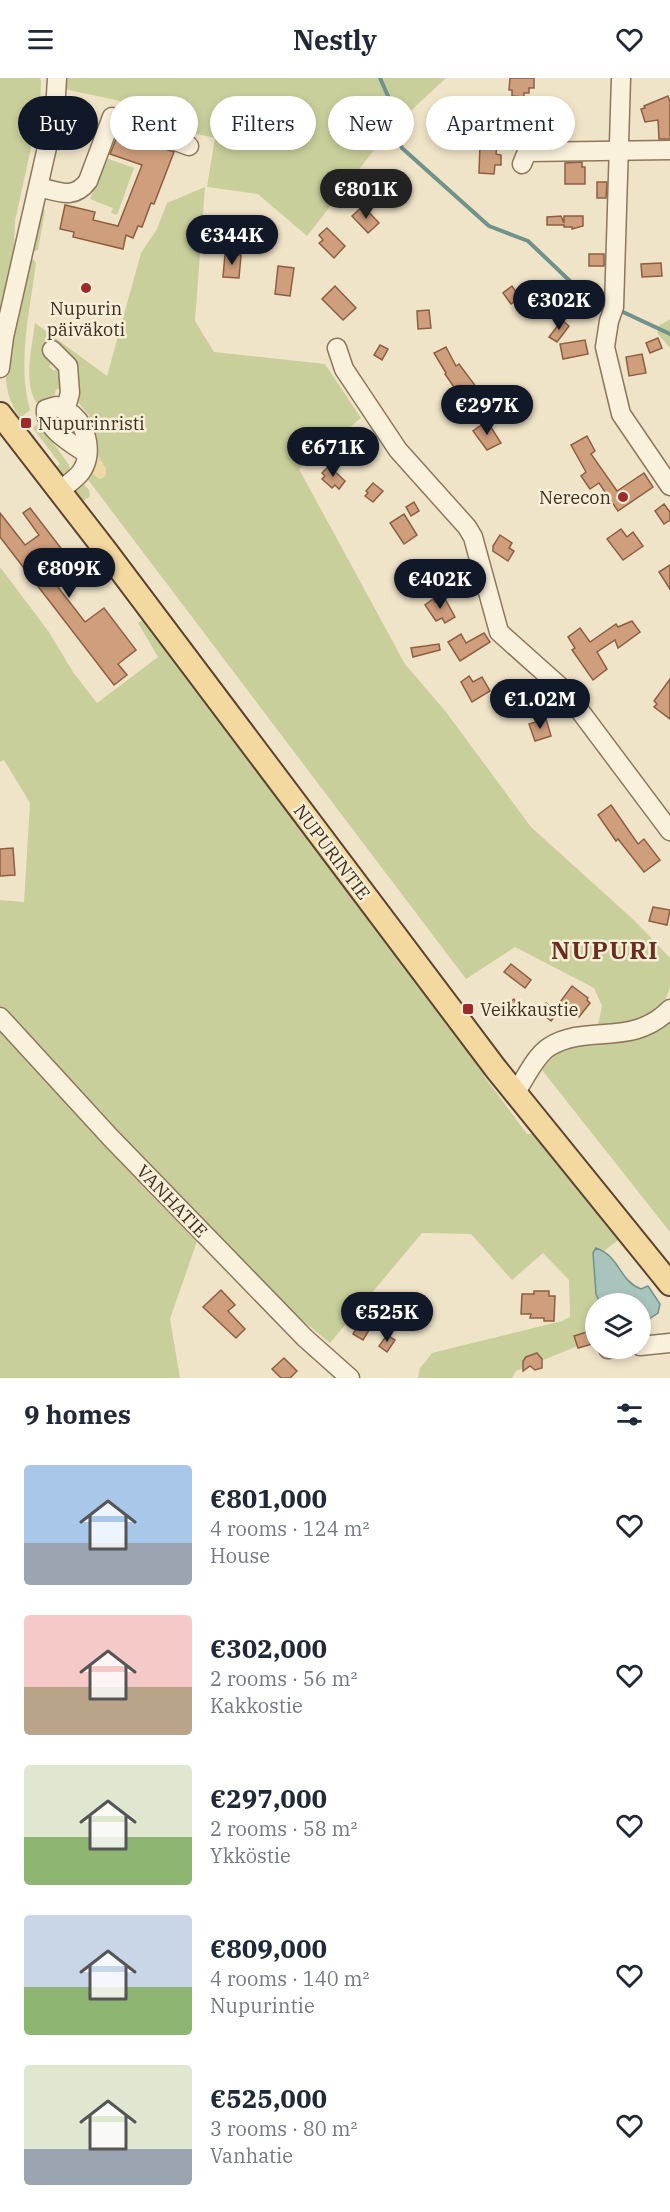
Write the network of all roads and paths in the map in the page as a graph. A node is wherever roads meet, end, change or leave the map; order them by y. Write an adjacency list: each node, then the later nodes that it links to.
1 (57, 78): 7 (street)
2 (621, 78): 5 (street)
3 (110, 122): 7 (street)
4 (670, 150): 5 (street)
5 (619, 151): 6 (street); 13 (street)
6 (522, 164)
7 (39, 187): 8 (street)
8 (2, 340): 11 (street)
9 (337, 348): 15 (street)
10 (52, 350): 14 (street)
11 (0, 368)
12 (0, 414): 14 (main road, NUPURINTIE)
13 (670, 486)
14 (60, 491): 18 (main road, NUPURINTIE)
15 (670, 831)
16 (670, 1009): 18 (street)
17 (0, 1017): 22 (street, VANHATIE)
18 (516, 1092): 19 (main road, NUPURINTIE)
19 (670, 1284)
20 (670, 1343): 21 (street)
21 (651, 1345)
22 (331, 1372): 23 (street, VANHATIE)
23 (350, 1378)

